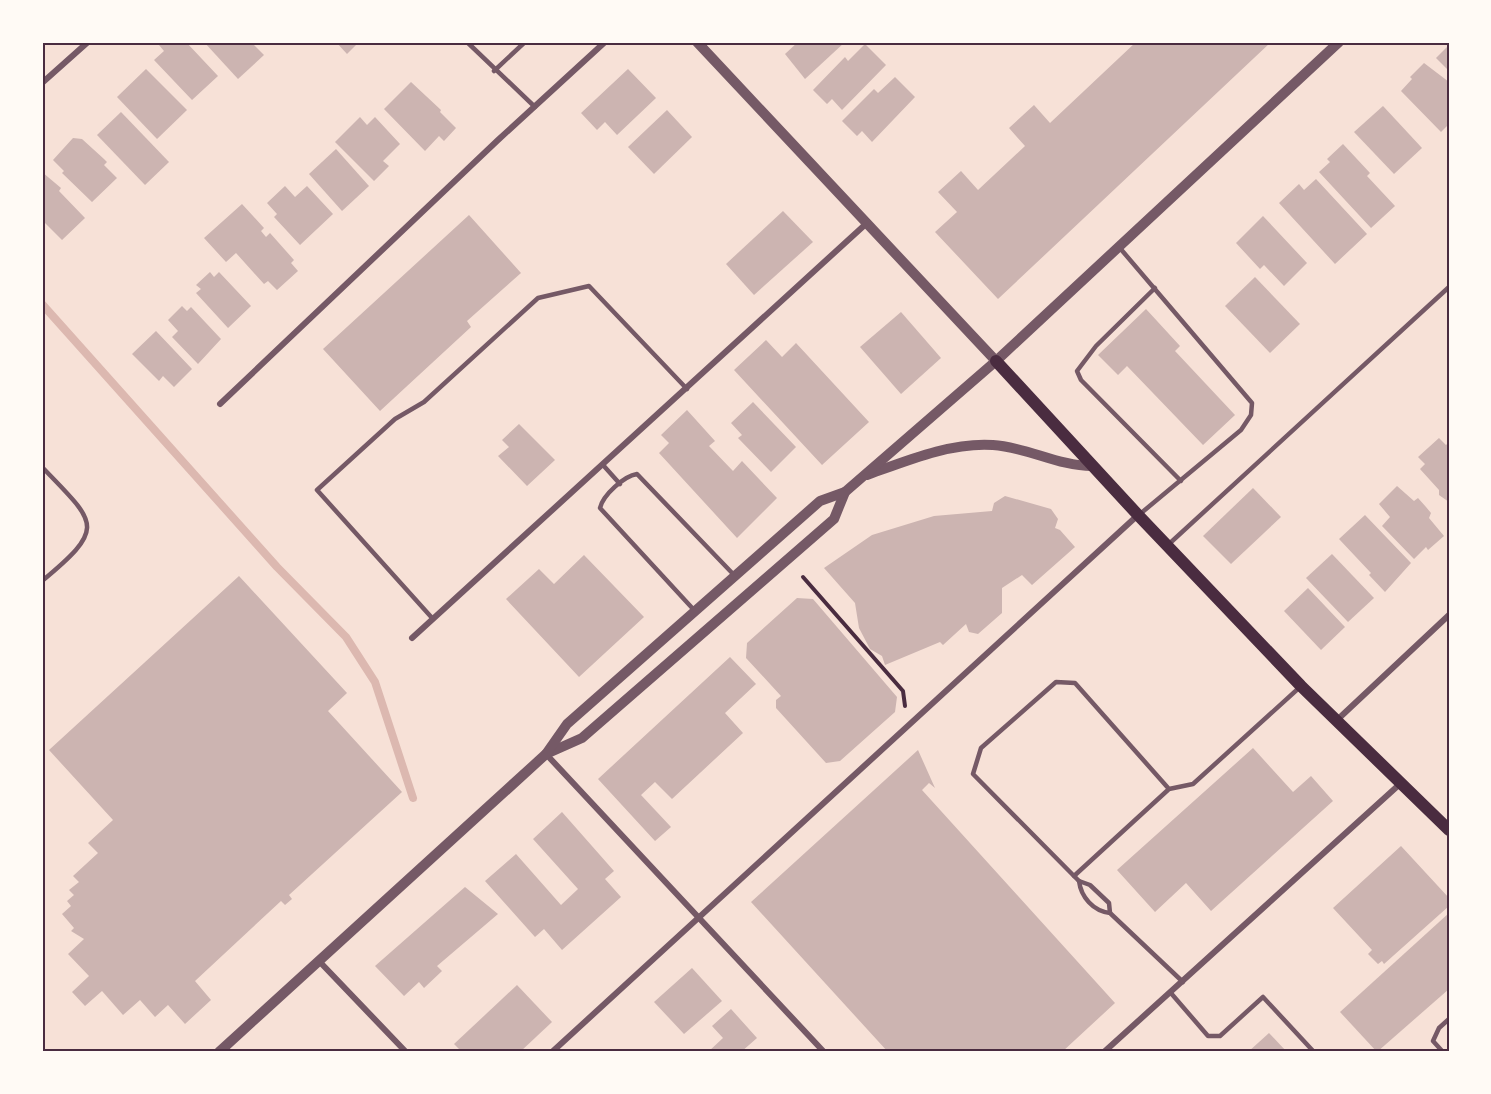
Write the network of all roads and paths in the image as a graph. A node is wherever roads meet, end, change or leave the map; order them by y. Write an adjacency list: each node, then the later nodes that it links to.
1 (88, 42): 8 (street)
2 (467, 42): 7 (lane)
3 (525, 42): 7 (lane)
4 (605, 42): 9 (street)
5 (697, 42): 10 (street)
6 (1339, 42): 11 (street)
7 (495, 71): 9 (lane)
8 (42, 83)
9 (535, 107): 16 (street)
10 (868, 222): 14 (street); 15 (street)
11 (1118, 245): 13 (lane); 14 (street)
12 (1449, 287): 25 (lane)
13 (1155, 288): 21 (lane); 21 (lane)
14 (996, 361): 18 (main road); 20 (street)
15 (687, 389): 17 (street); 31 (lane)
16 (220, 404)
17 (603, 465): 22 (lane); 31 (street)
18 (1092, 466): 20 (street); 24 (main road)
19 (42, 467): 28 (lane)
20 (862, 477): 23 (street)
21 (1181, 481): 24 (lane)
22 (620, 484): 26 (lane); 29 (lane)
23 (845, 492): 26 (street); 36 (street)
24 (1138, 515): 25 (main road); 43 (street)
25 (1167, 546): 33 (main road)
26 (735, 576): 29 (street)
27 (803, 577): 34 (path)
28 (42, 581)
29 (695, 611): 36 (street)
30 (1449, 615): 35 (street)
31 (433, 619): 32 (street)
32 (412, 638)
33 (1301, 686): 35 (main road); 38 (lane)
34 (905, 706)
35 (1335, 721): 37 (main road)
36 (546, 754): 43 (street); 44 (street)
37 (1401, 783): 39 (main road); 45 (street)
38 (1170, 789): 40 (lane); 40 (lane)
39 (1449, 830)
40 (1074, 876): 41 (lane)
41 (1079, 881): 42 (lane); 42 (lane)
42 (1110, 913): 45 (lane)
43 (700, 919): 50 (street); 51 (street)
44 (318, 960): 48 (street); 49 (street)
45 (1183, 982): 46 (street)
46 (1170, 992): 52 (street); 53 (lane)
47 (1449, 1019): 54 (lane)
48 (219, 1052)
49 (406, 1052)
50 (552, 1052)
51 (824, 1052)
52 (1104, 1052)
53 (1314, 1052)
54 (1443, 1052)

